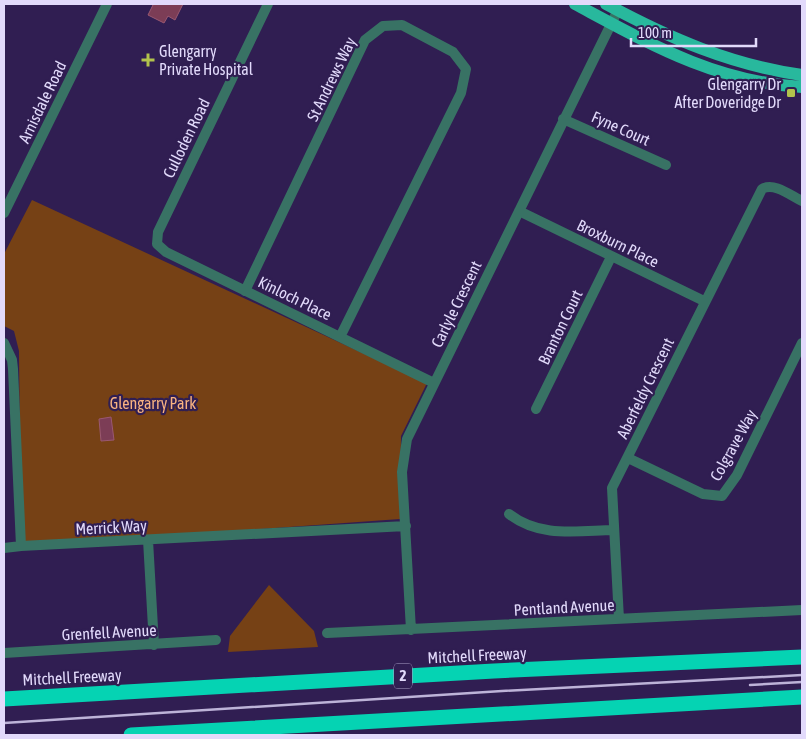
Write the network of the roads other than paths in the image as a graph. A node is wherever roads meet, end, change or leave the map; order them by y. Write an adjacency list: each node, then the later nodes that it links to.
1 (107, 4): 12 (street, Arnisdale Road)
2 (268, 4): 13 (street, Culloden Road)
3 (575, 4): 5 (main road)
4 (612, 7): 5 (street, Carlyle Crescent); 6 (main road)
5 (611, 23): 7 (main road); 8 (street, Carlyle Crescent)
6 (802, 74)
7 (802, 87)
8 (563, 118): 9 (street, Fyne Court); 11 (street, Carlyle Crescent)
9 (666, 165)
10 (802, 201): 16 (street, Aberfeldy Crescent)
11 (519, 211): 14 (street, Broxburn Place); 20 (street, Carlyle Crescent)
12 (4, 213)
13 (158, 232): 15 (street, Kinloch Place)
14 (611, 257): 16 (street, Broxburn Place); 21 (street, Branton Court)
15 (245, 291): 17 (street, Kinloch Place); 17 (street, St Andrews Way)
16 (704, 301): 22 (street, Aberfeldy Crescent)
17 (340, 337): 20 (street, Kinloch Place)
18 (4, 343): 27 (street)
19 (802, 343): 22 (street, Colgrave Way)
20 (434, 383): 24 (street, Carlyle Crescent)
21 (536, 409)
22 (628, 458): 25 (street, Aberfeldy Crescent)
23 (509, 514): 25 (street)
24 (406, 526): 26 (street, Merrick Way); 31 (street, Carlyle Crescent)
25 (613, 530): 30 (street, Aberfeldy Crescent)
26 (148, 540): 27 (street, Merrick Way); 34 (street)
27 (22, 546): 28 (street, Merrick Way)
28 (4, 548)
29 (802, 610): 30 (street, Pentland Avenue)
30 (619, 619): 31 (street, Pentland Avenue)
31 (410, 630): 32 (street, Pentland Avenue)
32 (327, 633)
33 (216, 640): 34 (street, Grenfell Avenue)
34 (154, 645): 35 (street, Grenfell Avenue)
35 (4, 653)
36 (802, 657): 38 (highway, Mitchell Freeway / 2)
37 (802, 697): 39 (highway)
38 (4, 699)
39 (131, 735)

